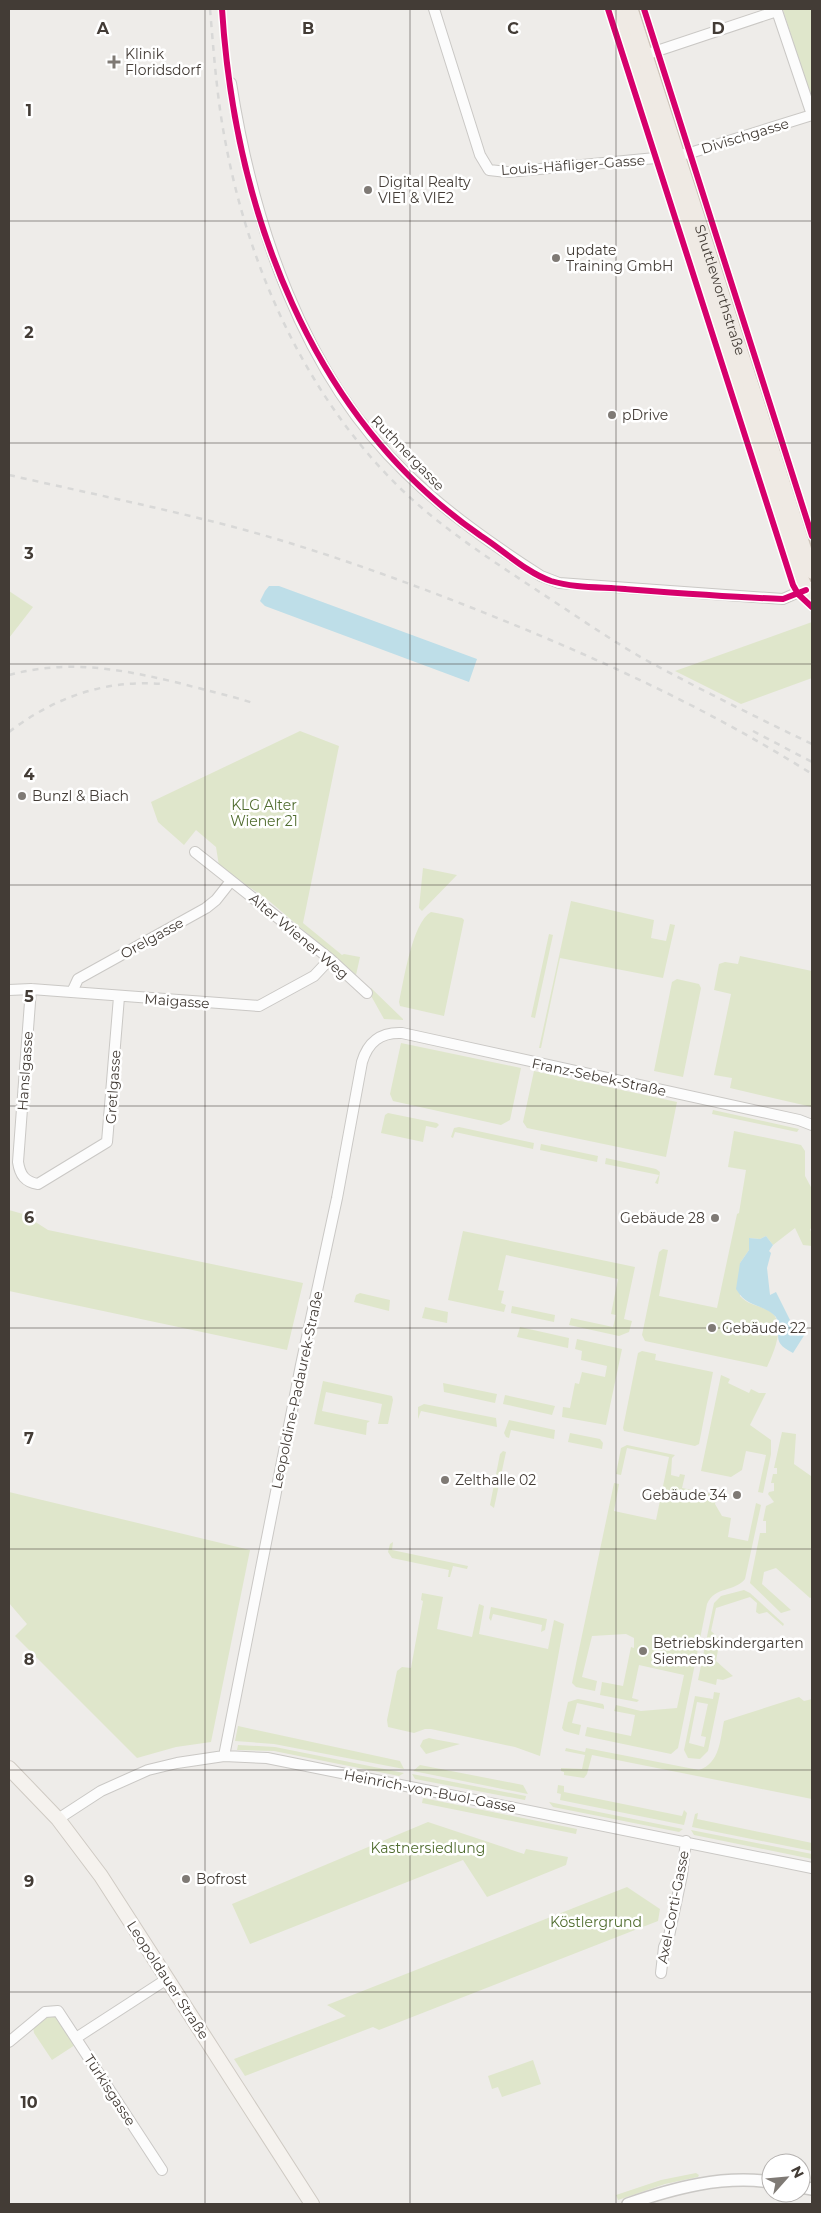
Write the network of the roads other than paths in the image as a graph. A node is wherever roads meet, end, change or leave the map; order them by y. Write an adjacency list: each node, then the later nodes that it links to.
1 (434, 9): 7 (street, Louis-Häfliger-Gasse)
2 (617, 9): 7 (main road, Shuttleworthstraße)
3 (630, 9): 4 (main road, Shuttleworthstraße)
4 (645, 55): 6 (street); 7 (main road, Shuttleworthstraße)
5 (231, 84): 9 (street, Ruthnergasse)
6 (812, 115): 7 (street, Divischgasse)
7 (672, 156): 8 (main road, Shuttleworthstraße); 9 (main road, Shuttleworthstraße)
8 (812, 571)
9 (810, 591)
10 (195, 852): 11 (street, Alter Wiener Weg)
11 (231, 880): 12 (street, Alter Wiener Weg); 15 (street, Orelgasse)
12 (330, 959): 16 (street, Alter Wiener Weg); 17 (street, Maigasse)
13 (9, 990): 14 (street, Maigasse)
14 (31, 990): 15 (street, Maigasse); 20 (street, Hanslgasse)
15 (72, 992): 17 (street, Maigasse)
16 (367, 993)
17 (119, 997): 20 (street, Gretlgasse)
18 (386, 1034): 19 (street, Franz-Sebek-Straße); 21 (street, Leopoldine-Padaurek-Straße)
19 (812, 1125)
20 (26, 1180)
21 (224, 1756): 23 (street, Heinrich-von-Buol-Gasse); 24 (street, Heinrich-von-Buol-Gasse)
22 (9, 1768): 23 (main road, Leopoldauer Straße)
23 (58, 1820): 27 (main road, Leopoldauer Straße)
24 (686, 1842): 25 (street, Heinrich-von-Buol-Gasse); 26 (street, Axel-Corti-Gasse)
25 (812, 1868)
26 (661, 1973)
27 (167, 1979): 28 (street); 32 (main road, Leopoldauer Straße)
28 (76, 2038): 29 (street, Türkisgasse); 30 (street, Türkisgasse)
29 (9, 2042)
30 (162, 2170)
31 (761, 2182): 33 (street)
32 (312, 2204)
33 (628, 2204)

